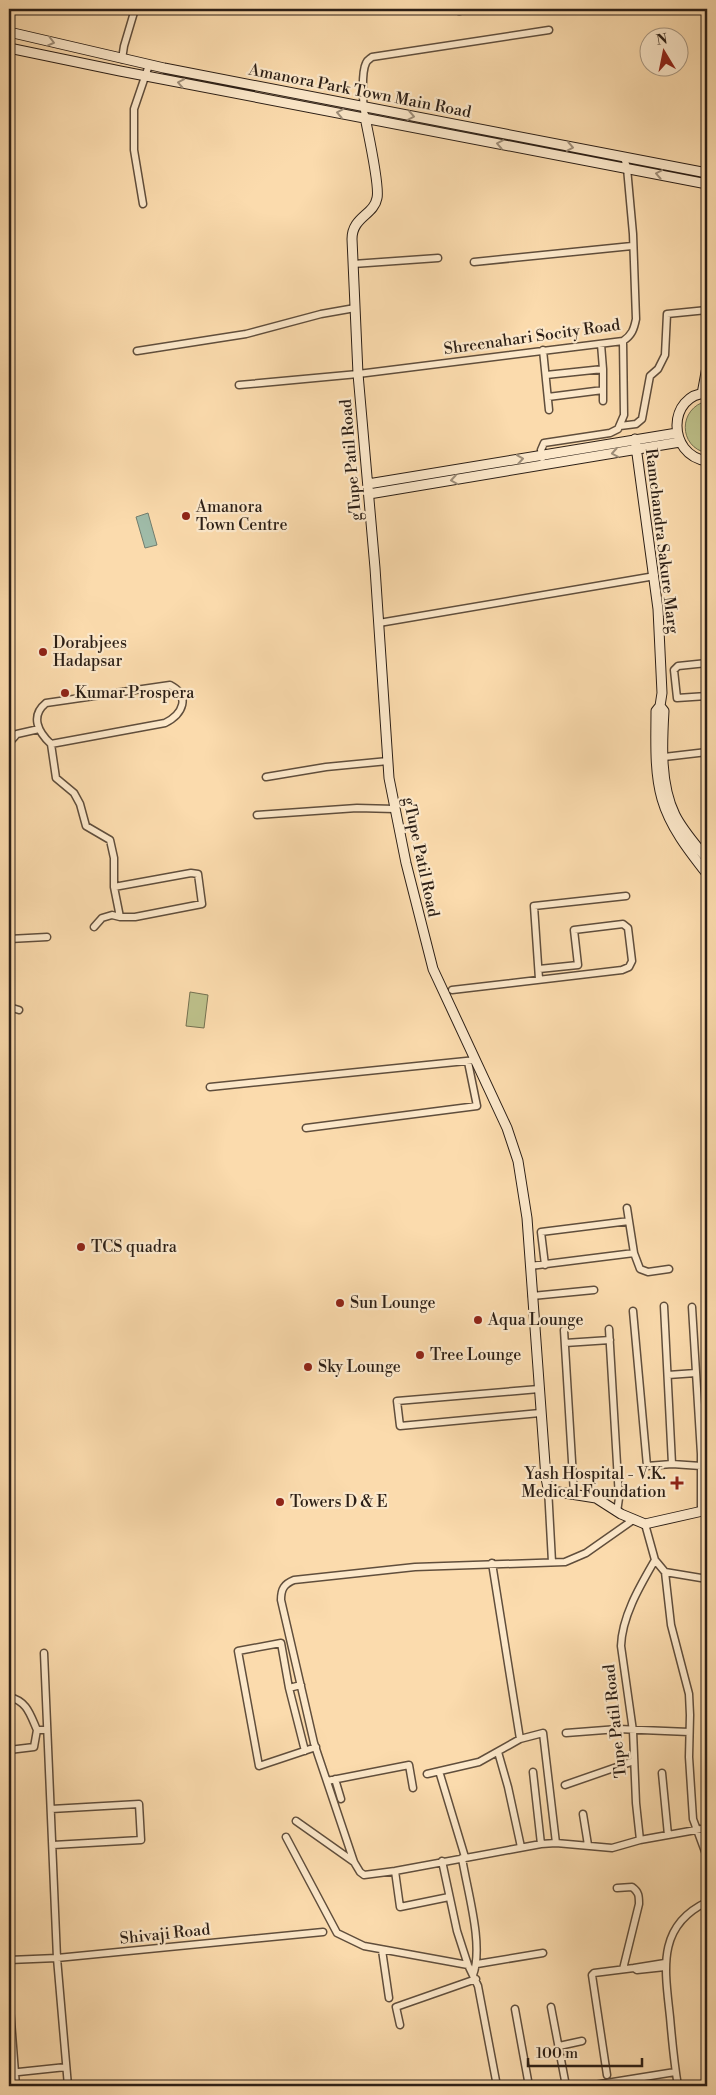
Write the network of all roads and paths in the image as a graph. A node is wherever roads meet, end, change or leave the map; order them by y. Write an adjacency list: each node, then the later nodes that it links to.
1 (136, 9): 7 (street)
2 (457, 9): 3 (street)
3 (470, 9)
4 (549, 30): 10 (street)
5 (9, 32): 7 (street, Amanora Park Town Main Road, one-way to 7)
6 (9, 48): 9 (street, Amanora Park Town Main Road)
7 (119, 58): 8 (street, Amanora Park Town Main Road)
8 (149, 65): 9 (street); 10 (street, Amanora Park Town Main Road)
9 (145, 76): 11 (street, Amanora Park Town Main Road, one-way to 9); 16 (street)
10 (363, 106): 11 (street); 12 (street, Amanora Park Town Main Road, one-way to 12)
11 (365, 117): 13 (street, Amanora Park Town Main Road, one-way to 11); 20 (street, gTupe Patil Road)
12 (624, 157): 13 (street, Shreenahari Socity Road); 14 (street, Amanora Park Town Main Road)
13 (627, 168): 15 (street, Amanora Park Town Main Road, one-way to 13); 17 (street, Shreenahari Socity Road)
14 (707, 173)
15 (707, 184)
16 (143, 204)
17 (632, 246): 19 (street); 23 (street, Shreenahari Socity Road)
18 (438, 258): 20 (street)
19 (474, 262)
20 (353, 264): 21 (street, gTupe Patil Road)
21 (355, 308): 26 (street); 29 (street, gTupe Patil Road)
22 (707, 310): 37 (street)
23 (623, 341): 24 (street, Shreenahari Socity Road); 37 (street)
24 (601, 344): 25 (street, Shreenahari Socity Road); 28 (street)
25 (543, 350): 29 (street, Shreenahari Socity Road); 30 (street)
26 (137, 351)
27 (707, 367): 33 (street)
28 (603, 369): 30 (street); 32 (street)
29 (358, 374): 31 (street, Shreenahari Socity Road); 47 (street, gTupe Patil Road)
30 (546, 375): 34 (street)
31 (239, 385)
32 (603, 390): 34 (street); 35 (street)
33 (705, 393): 39 (street)
34 (548, 397): 36 (street)
35 (603, 400)
36 (549, 410)
37 (620, 426): 38 (street)
38 (587, 436): 41 (street); 43 (street)
39 (678, 438): 40 (street); 42 (street); 45 (street)
40 (635, 439): 41 (street); 42 (street, Ramchandra Sakure Marg)
41 (588, 447): 43 (street); 44 (street)
42 (636, 449): 44 (street, one-way to 44); 49 (street, Ramchandra Sakure Marg)
43 (541, 455): 46 (street); 47 (street, one-way to 43)
44 (590, 457): 46 (street)
45 (707, 461)
46 (543, 465): 48 (street, one-way to 48)
47 (368, 484): 48 (street, gTupe Patil Road)
48 (369, 494): 50 (street, gTupe Patil Road)
49 (655, 576): 50 (street); 53 (street, Ramchandra Sakure Marg)
50 (379, 623): 62 (street, gTupe Patil Road)
51 (707, 663): 52 (street)
52 (674, 676): 53 (street); 54 (street)
53 (662, 681): 54 (street); 56 (street, Ramchandra Sakure Marg)
54 (675, 684): 55 (street)
55 (707, 696)
56 (660, 706): 61 (street, Ramchandra Sakure Marg); 66 (street, Ramchandra Sakure Marg)
57 (40, 729): 58 (street); 59 (street); 59 (street)
58 (9, 742)
59 (51, 744): 68 (street)
60 (707, 752): 61 (street)
61 (664, 757): 66 (street, Ramchandra Sakure Marg)
62 (388, 761): 63 (street); 64 (street, gTupe Patil Road)
63 (266, 777)
64 (395, 809): 65 (street); 79 (street, gTupe Patil Road)
65 (257, 815)
66 (705, 861): 67 (street, Ramchandra Sakure Marg)
67 (707, 874)
68 (114, 886): 70 (street); 70 (street)
69 (626, 896): 74 (street)
70 (120, 917): 71 (street)
71 (94, 926)
72 (47, 937): 73 (street)
73 (9, 939)
74 (539, 970): 75 (street); 75 (street)
75 (539, 979): 76 (street)
76 (452, 990)
77 (9, 1007): 78 (street)
78 (19, 1010)
79 (472, 1061): 80 (street); 81 (street); 86 (street, gTupe Patil Road)
80 (210, 1087)
81 (306, 1128)
82 (626, 1208): 83 (street)
83 (629, 1221): 84 (street); 85 (street)
84 (634, 1253): 85 (street); 87 (street)
85 (545, 1265): 86 (street)
86 (530, 1266): 89 (street, gTupe Patil Road)
87 (669, 1269)
88 (594, 1290): 89 (street)
89 (532, 1296): 99 (street, gTupe Patil Road)
90 (664, 1306): 98 (street)
91 (692, 1306): 97 (street)
92 (633, 1311): 101 (street)
93 (609, 1329): 95 (street)
94 (564, 1330): 96 (street)
95 (610, 1340): 96 (street); 106 (street)
96 (565, 1343): 104 (street)
97 (696, 1373): 98 (street); 102 (street)
98 (668, 1375): 101 (street)
99 (534, 1389): 100 (street, gTupe Patil Road); 100 (street)
100 (538, 1413): 103 (street, gTupe Patil Road)
101 (672, 1464): 102 (street)
102 (700, 1466): 105 (street)
103 (548, 1488): 104 (street); 110 (street)
104 (574, 1494): 106 (street)
105 (704, 1511): 108 (street)
106 (617, 1512): 107 (street)
107 (633, 1520): 108 (street); 110 (street)
108 (645, 1524): 109 (street)
109 (656, 1560): 112 (street); 120 (street, Tupe Patil Road)
110 (552, 1562): 111 (street)
111 (492, 1563): 115 (street); 123 (street)
112 (665, 1572): 113 (street); 121 (street)
113 (707, 1579)
114 (44, 1653): 119 (street)
115 (301, 1685): 116 (street); 124 (street)
116 (289, 1688): 126 (street); 126 (street)
117 (9, 1697): 118 (street)
118 (37, 1730): 119 (street); 125 (street)
119 (47, 1730): 138 (street)
120 (633, 1731): 121 (street); 122 (street); 128 (street, Tupe Patil Road)
121 (689, 1732): 142 (street)
122 (566, 1733)
123 (520, 1739): 127 (street); 146 (street)
124 (316, 1747): 126 (street); 134 (street)
125 (9, 1750)
126 (305, 1751)
127 (498, 1752): 129 (street); 150 (street)
128 (634, 1761): 135 (street); 145 (street, Tupe Patil Road)
129 (440, 1771): 132 (street); 152 (street)
130 (533, 1772): 147 (street)
131 (662, 1773): 143 (street)
132 (427, 1774)
133 (335, 1779): 134 (street); 136 (street); 137 (street)
134 (327, 1781): 154 (street)
135 (565, 1785)
136 (413, 1788)
137 (341, 1799)
138 (52, 1809): 148 (street); 148 (street)
139 (583, 1814): 149 (street)
140 (296, 1821): 154 (street)
141 (707, 1828): 142 (street)
142 (696, 1830): 143 (street); 151 (street)
143 (668, 1835): 145 (street)
144 (286, 1838): 160 (street)
145 (640, 1840): 149 (street)
146 (556, 1843): 147 (street); 149 (street)
147 (541, 1844): 150 (street)
148 (53, 1845): 162 (street)
149 (588, 1845)
150 (521, 1848): 152 (street)
151 (707, 1856)
152 (463, 1858): 153 (street); 164 (street)
153 (442, 1861): 155 (street); 157 (street)
154 (354, 1862): 155 (street)
155 (394, 1871): 157 (street)
156 (617, 1888): 167 (street)
157 (449, 1897): 165 (street)
158 (707, 1902): 166 (street)
159 (323, 1932): 162 (street, Shivaji Road)
160 (382, 1950): 165 (street); 170 (street)
161 (543, 1953): 164 (street)
162 (57, 1958): 163 (street, Shivaji Road); 176 (street)
163 (9, 1960)
164 (477, 1964): 168 (street)
165 (468, 1965): 168 (street)
166 (665, 1965): 167 (street); 177 (street)
167 (623, 1969): 179 (street)
168 (474, 1977): 173 (street); 182 (street)
169 (9, 1994): 178 (street)
170 (389, 1998)
171 (551, 2007): 175 (street)
172 (515, 2009): 183 (street)
173 (400, 2025)
174 (582, 2041): 175 (street)
175 (559, 2046): 184 (street)
176 (66, 2067): 178 (street); 181 (street)
177 (675, 2072): 185 (street); 186 (street)
178 (12, 2073): 180 (street)
179 (606, 2075)
180 (16, 2086)
181 (68, 2086)
182 (497, 2086)
183 (529, 2086)
184 (566, 2086)
185 (588, 2086)
186 (678, 2086)

